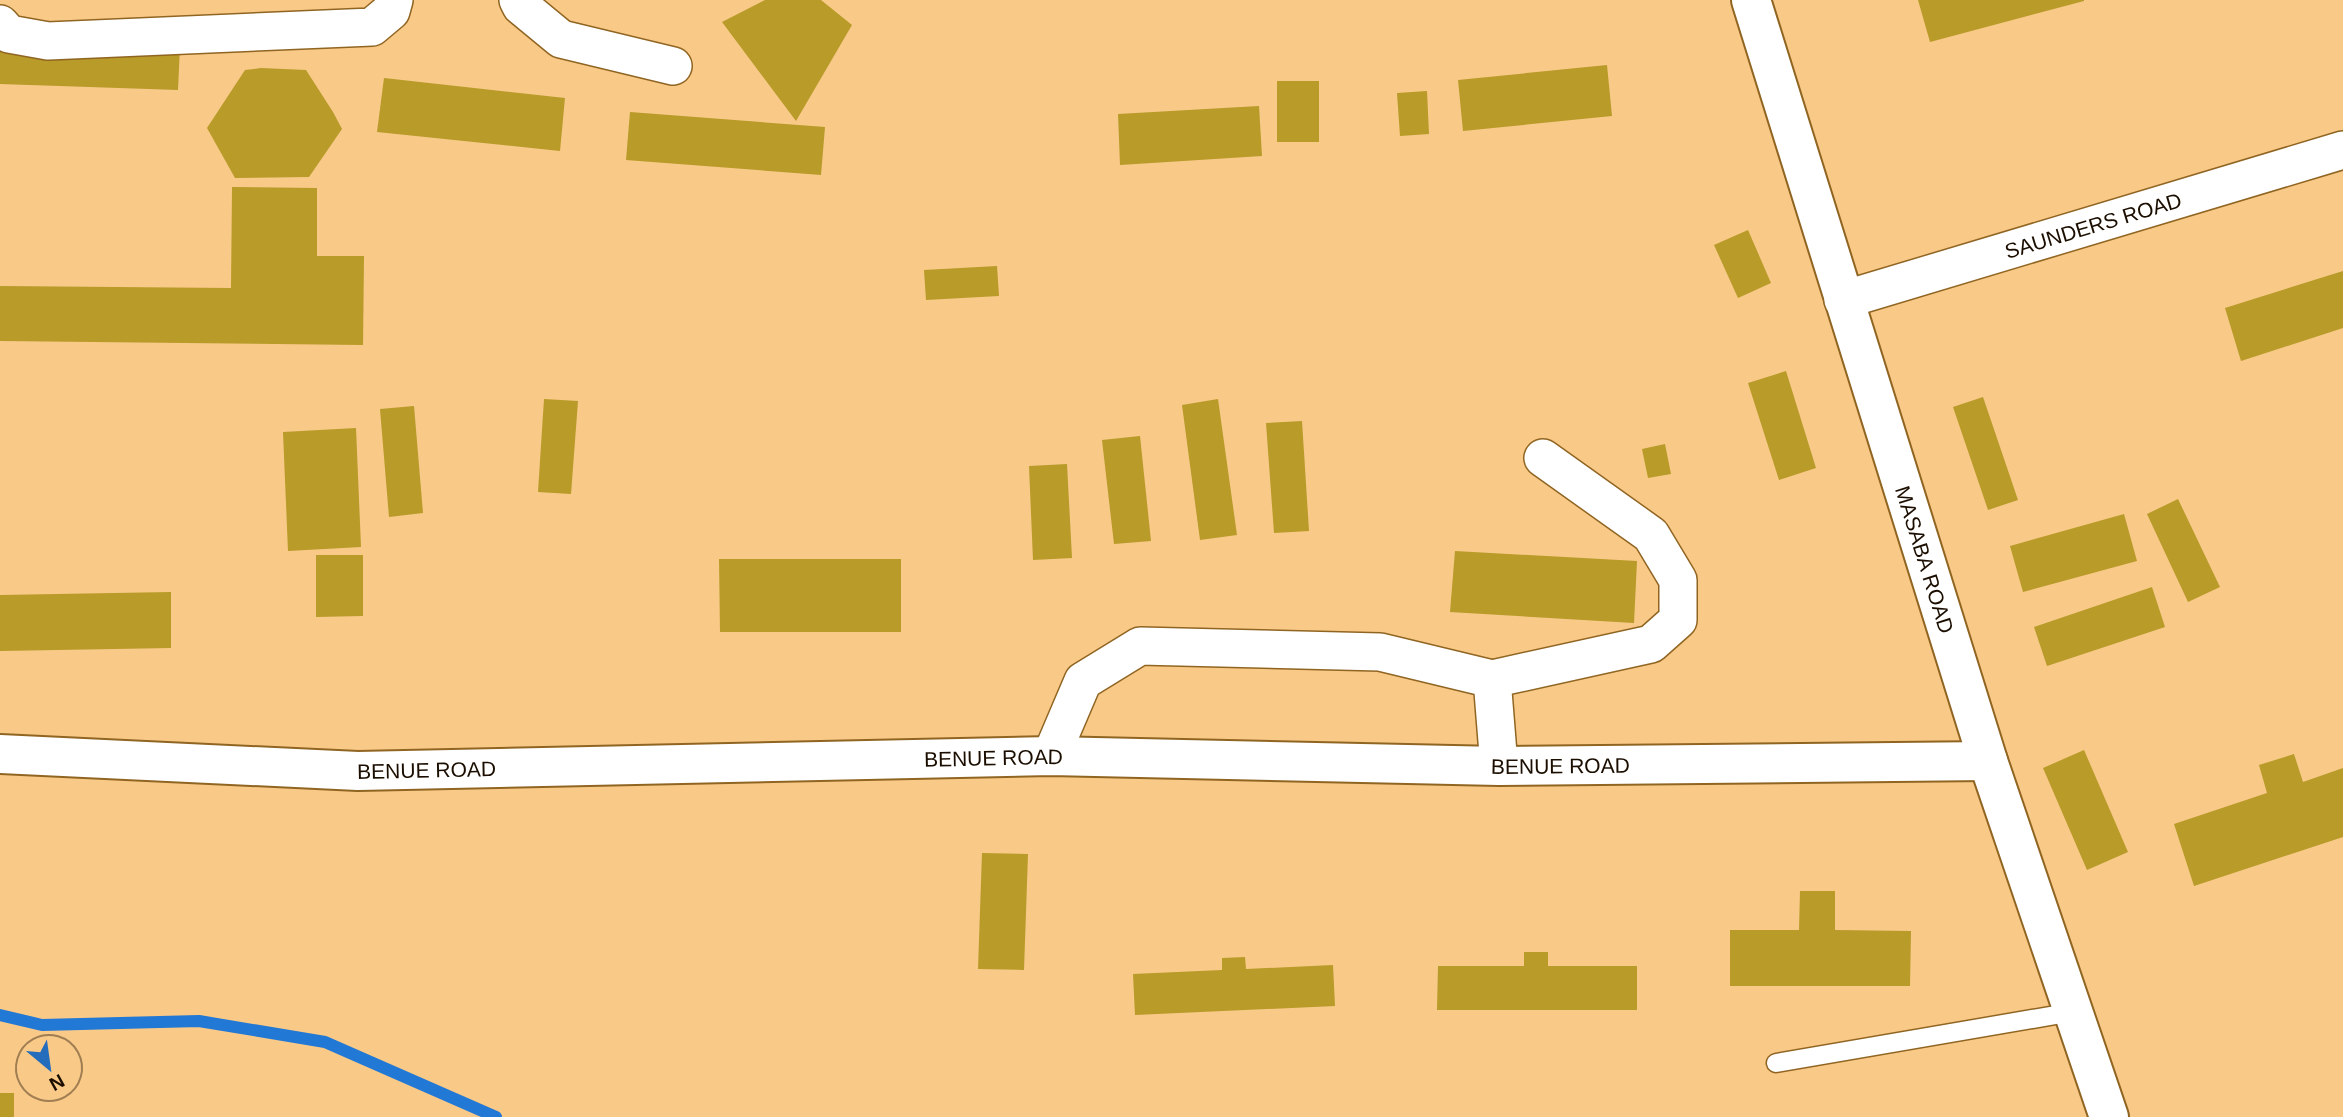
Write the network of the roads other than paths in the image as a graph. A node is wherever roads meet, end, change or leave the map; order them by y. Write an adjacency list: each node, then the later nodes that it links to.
1 (394, 0): 4 (street)
2 (518, 0): 5 (street)
3 (1751, 0): 7 (street, MASABA ROAD)
4 (0, 24)
5 (673, 66)
6 (2343, 150): 7 (street, SAUNDERS ROAD)
7 (1843, 299): 12 (street, MASABA ROAD)
8 (1543, 458): 9 (street)
9 (1492, 679): 11 (street); 13 (street)
10 (0, 754): 11 (street, BENUE ROAD)
11 (1051, 756): 13 (street, BENUE ROAD)
12 (1988, 761): 13 (street, BENUE ROAD); 14 (street, MASABA ROAD)
13 (1499, 766)
14 (2073, 1012): 15 (lane); 16 (street, MASABA ROAD)
15 (1776, 1063)
16 (2109, 1117)

